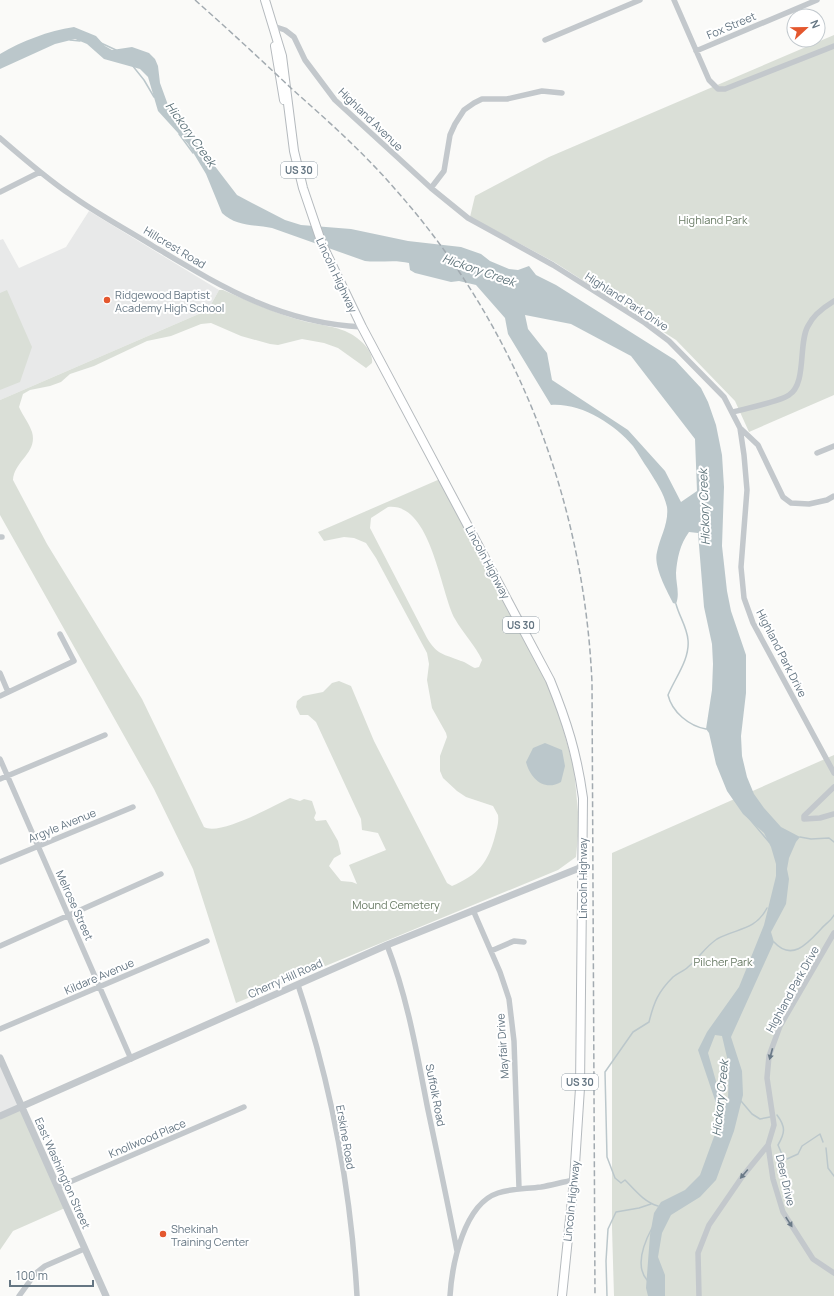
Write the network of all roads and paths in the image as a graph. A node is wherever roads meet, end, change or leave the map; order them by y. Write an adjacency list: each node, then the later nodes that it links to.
1 (265, 0): 5 (main road, US 30)
2 (640, 0): 6 (street)
3 (674, 0): 8 (street)
4 (817, 0): 8 (street, Fox Street)
5 (273, 26): 12 (street, Highland Avenue); 16 (main road, Lincoln Highway / US 30)
6 (545, 40)
7 (834, 46): 8 (street)
8 (696, 51)
9 (562, 94): 12 (street)
10 (0, 138): 11 (street, Hillcrest Road)
11 (40, 172): 13 (street); 16 (street, Hillcrest Road)
12 (431, 188): 14 (street, Highland Avenue)
13 (0, 192)
14 (468, 218): 17 (street, Highland Park Drive)
15 (834, 301): 17 (street)
16 (362, 328): 36 (main road, Lincoln Highway / US 30)
17 (734, 412): 18 (street, Highland Park Drive)
18 (740, 428): 21 (street); 28 (street, Highland Park Drive)
19 (834, 446): 20 (street)
20 (817, 453)
21 (834, 496)
22 (60, 634): 24 (street)
23 (0, 673): 24 (street)
24 (8, 692): 25 (street)
25 (0, 696)
26 (105, 735): 29 (street)
27 (0, 759): 29 (street, Melrose Street)
28 (834, 773)
29 (7, 776): 30 (street); 34 (street, Melrose Street)
30 (0, 779)
31 (834, 787): 33 (street)
32 (133, 807): 34 (street, Argyle Avenue)
33 (834, 814)
34 (38, 846): 35 (street, Argyle Avenue); 39 (street, Melrose Street)
35 (0, 862)
36 (582, 867): 38 (street, Cherry Hill Road); 55 (main road, Lincoln Highway / US 30)
37 (161, 874): 39 (street)
38 (473, 910): 43 (street, Cherry Hill Road); 45 (street, Mayfair Drive)
39 (69, 916): 44 (street); 47 (street, Melrose Street)
40 (834, 933): 54 (street, Highland Park Drive, one-way to 54)
41 (207, 942): 47 (street, Kildare Avenue)
42 (524, 942): 45 (street)
43 (387, 945): 46 (street, Cherry Hill Road); 59 (street, Suffolk Road)
44 (0, 946)
45 (491, 951): 57 (street, Mayfair Drive)
46 (298, 985): 50 (street, Cherry Hill Road); 63 (street, Erskine Road)
47 (100, 986): 48 (street, Kildare Avenue); 50 (street, Melrose Street)
48 (0, 1030)
49 (0, 1058): 51 (street, East Washington Street)
50 (131, 1059): 51 (street, Cherry Hill Road)
51 (21, 1107): 53 (street, Cherry Hill Road); 56 (street, East Washington Street)
52 (244, 1107): 56 (street, Knollwood Place)
53 (0, 1116)
54 (768, 1144): 60 (street, Deer Drive, one-way to 60); 66 (street, Highland Park Drive, one-way to 66)
55 (574, 1180): 57 (street); 65 (main road, Lincoln Highway / US 30)
56 (58, 1187): 58 (street, East Washington Street)
57 (519, 1188): 59 (street)
58 (84, 1249): 61 (street); 62 (street, East Washington Street)
59 (457, 1251): 64 (street)
60 (834, 1273)
61 (19, 1296)
62 (106, 1296)
63 (357, 1296)
64 (450, 1296)
65 (562, 1296)
66 (699, 1296)

